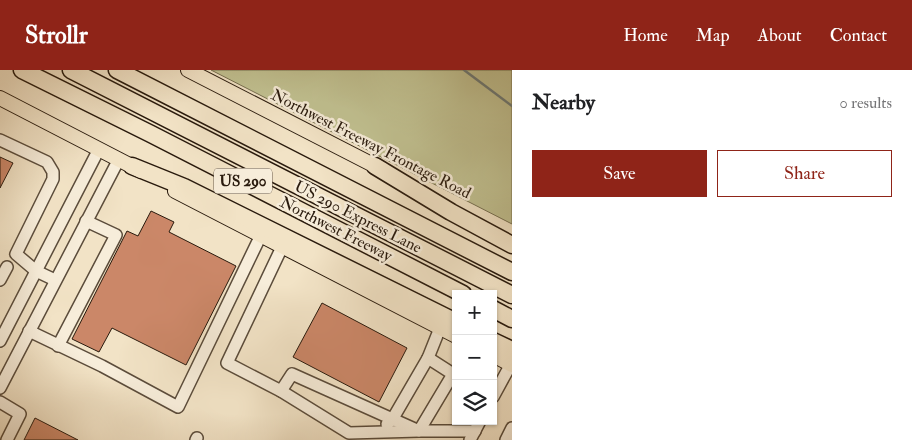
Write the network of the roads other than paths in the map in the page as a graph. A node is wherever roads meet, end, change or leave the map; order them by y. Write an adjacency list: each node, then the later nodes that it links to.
1 (22, 70): 20 (highway, Northwest Freeway / US 290)
2 (71, 70): 21 (highway, US 290 Express Lane)
3 (117, 70): 17 (highway, US 290)
4 (188, 70): 9 (main road, Northwest Freeway Frontage Road)
5 (0, 98): 7 (main road)
6 (0, 140): 16 (street)
7 (99, 149): 8 (main road); 16 (street)
8 (125, 163): 10 (street); 11 (main road); 24 (highway)
9 (375, 166): 12 (main road, Northwest Freeway Frontage Road); 13 (highway)
10 (86, 221): 19 (street); 30 (street)
11 (261, 235): 14 (main road); 30 (street)
12 (512, 236)
13 (512, 245)
14 (282, 247): 25 (main road); 36 (street)
15 (7, 266): 18 (street)
16 (36, 271): 19 (street); 28 (street)
17 (512, 272)
18 (0, 280)
19 (56, 280): 26 (street)
20 (455, 290)
21 (512, 295)
22 (497, 311): 23 (highway)
23 (512, 319)
24 (452, 320)
25 (440, 328): 27 (main road); 32 (street)
26 (29, 331): 30 (street); 34 (street)
27 (454, 335)
28 (0, 341)
29 (497, 344): 33 (highway)
30 (58, 346)
31 (497, 356): 33 (main road)
32 (428, 358): 38 (street); 40 (street)
33 (512, 360): 35 (street)
34 (0, 388)
35 (497, 389)
36 (280, 391): 38 (street); 43 (street)
37 (0, 402): 44 (street)
38 (392, 420): 40 (street); 43 (street)
39 (512, 428): 45 (street)
40 (418, 431): 41 (street); 43 (street)
41 (456, 431): 42 (street)
42 (475, 431)
43 (375, 437)
44 (7, 440)
45 (506, 440)

